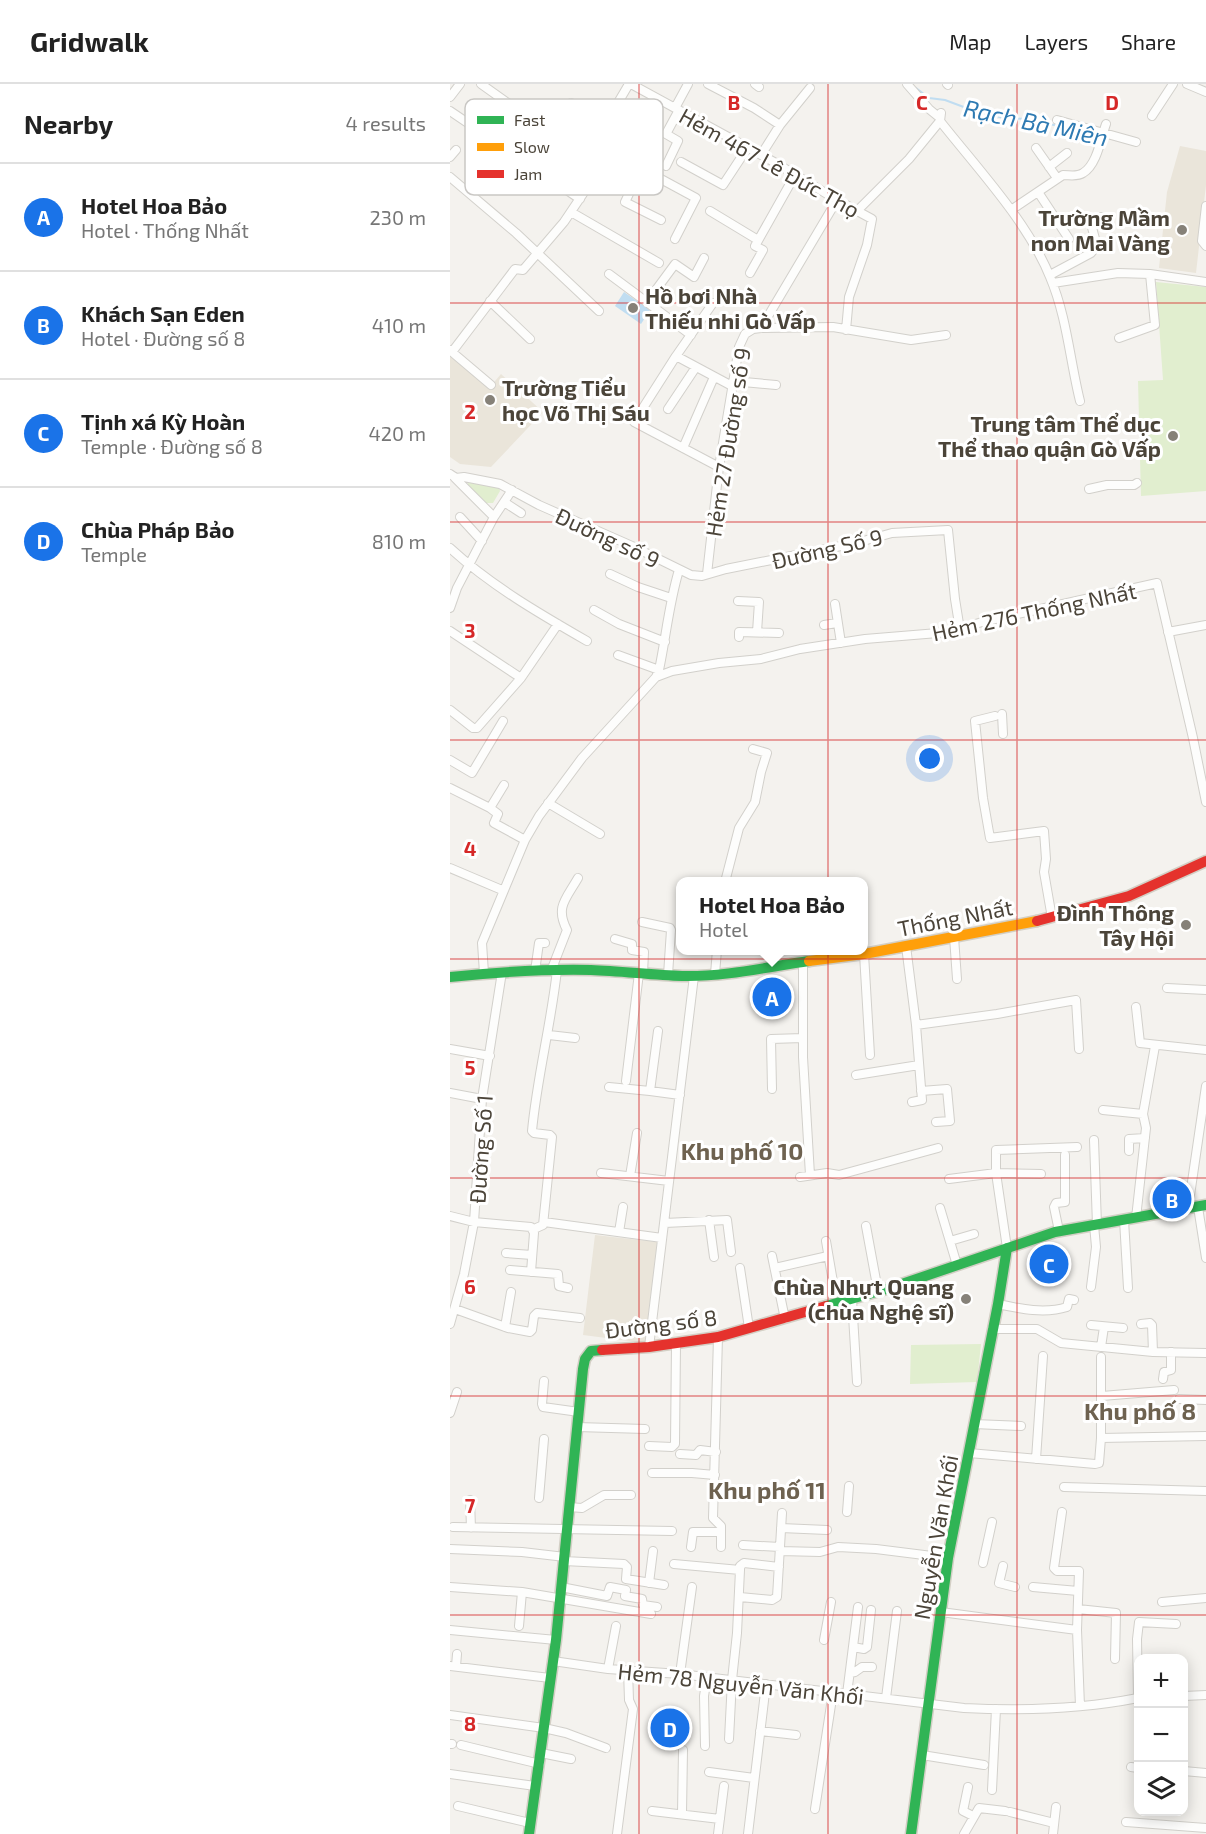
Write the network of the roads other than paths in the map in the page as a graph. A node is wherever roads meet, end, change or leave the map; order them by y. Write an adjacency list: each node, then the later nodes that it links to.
1 (460, 84): 11 (street)
2 (481, 84): 12 (street)
3 (630, 84): 13 (street); 14 (street, Hẻm 467 Lê Đức Thọ)
4 (688, 84): 16 (street)
5 (708, 84): 23 (street)
6 (908, 84): 19 (street)
7 (1173, 84): 18 (street)
8 (1187, 84): 10 (street)
9 (810, 88): 23 (street)
10 (1206, 92)
11 (450, 97)
12 (502, 99)
13 (621, 99)
14 (658, 99)
15 (663, 102): 16 (street, Hẻm 467 Lê Đức Thọ)
16 (677, 109): 26 (street, Hẻm 467 Lê Đức Thọ); 33 (street)
17 (450, 111): 21 (street)
18 (1152, 116)
19 (940, 117): 48 (street); 50 (street)
20 (1057, 120): 24 (street)
21 (465, 121)
22 (1106, 124): 24 (street)
23 (780, 125): 30 (street)
24 (1102, 133): 25 (street); 37 (street)
25 (1136, 142)
26 (748, 147): 30 (street, Hẻm 467 Lê Đức Thọ); 32 (street)
27 (1036, 148): 34 (street)
28 (456, 150): 31 (street)
29 (1066, 153): 34 (street)
30 (761, 154): 35 (street, Hẻm 467 Lê Đức Thọ)
31 (450, 157)
32 (681, 162)
33 (666, 166)
34 (1049, 167): 37 (street)
35 (795, 175): 46 (street, Hẻm 467 Lê Đức Thọ); 55 (street)
36 (450, 177): 39 (street)
37 (1056, 178): 40 (street)
38 (663, 181): 54 (street)
39 (465, 190)
40 (1038, 192): 48 (street); 56 (street)
41 (471, 195): 58 (street)
42 (574, 195): 45 (street)
43 (583, 195): 45 (street)
44 (628, 195): 53 (street)
45 (580, 199): 51 (street)
46 (837, 200): 50 (street, Hẻm 467 Lê Đức Thọ); 70 (street)
47 (1206, 206): 57 (street)
48 (1011, 210): 64 (street)
49 (710, 211): 55 (street)
50 (857, 211): 71 (street, Hẻm 467 Lê Đức Thọ)
51 (571, 212): 58 (street); 60 (street)
52 (1101, 217): 64 (street)
53 (661, 220)
54 (675, 239)
55 (758, 240): 61 (street)
56 (1069, 240)
57 (1206, 246)
58 (538, 254): 66 (street); 69 (street)
59 (704, 258): 67 (street)
60 (660, 263)
61 (750, 273)
62 (609, 274): 67 (street)
63 (1150, 274): 64 (street); 65 (street); 74 (street)
64 (1051, 279): 83 (street)
65 (1206, 282)
66 (490, 302): 75 (street); 76 (street)
67 (647, 302): 72 (street)
68 (713, 303): 72 (street)
69 (599, 311)
70 (761, 328): 71 (street, Hẻm 27 Đường số 9); 80 (street, Hẻm 27 Đường số 9)
71 (846, 330): 73 (street, Hẻm 27 Đường số 9)
72 (691, 335): 77 (street)
73 (946, 335)
74 (1119, 338)
75 (530, 339)
76 (451, 351): 81 (street)
77 (676, 356): 78 (street); 85 (street)
78 (696, 367): 79 (street); 84 (street)
79 (714, 377): 80 (street); 85 (street)
80 (732, 384): 82 (street); 86 (street, Hẻm 27 Đường số 9)
81 (491, 385)
82 (776, 385)
83 (1080, 402)
84 (668, 410)
85 (683, 448): 86 (street)
86 (719, 467): 100 (street, Hẻm 27 Đường số 9)
87 (452, 476): 90 (street, Đường số 9); 94 (street, Đường số 9)
88 (1137, 483): 89 (street)
89 (1089, 489)
90 (512, 490): 91 (street); 98 (street, Đường số 9)
91 (504, 502): 92 (street); 94 (street)
92 (521, 513)
93 (460, 517): 95 (street)
94 (494, 517): 95 (street)
95 (482, 542): 97 (street)
96 (450, 548): 97 (street)
97 (470, 566): 104 (street); 107 (street)
98 (679, 570): 100 (street, Đường số 9); 101 (street)
99 (610, 574): 101 (street)
100 (707, 574): 110 (street, Đường Số 9)
101 (671, 598): 117 (street)
102 (738, 601): 112 (street)
103 (836, 604): 106 (street)
104 (450, 608)
105 (594, 610): 117 (street)
106 (837, 623): 108 (street); 118 (street)
107 (558, 624): 116 (street); 121 (street)
108 (824, 625)
109 (1206, 625): 113 (street)
110 (960, 630): 113 (street, Hẻm 276 Thống Nhất); 118 (street, Hẻm 276 Thống Nhất)
111 (450, 631): 121 (street)
112 (757, 632): 114 (street); 115 (street)
113 (1168, 632): 129 (street, Hẻm 276 Thống Nhất)
114 (779, 633)
115 (739, 637)
116 (587, 641)
117 (665, 642): 120 (street)
118 (841, 643): 120 (street, Hẻm 276 Thống Nhất)
119 (618, 655): 120 (street)
120 (657, 673): 130 (street)
121 (521, 678): 122 (street)
122 (450, 710)
123 (503, 721): 126 (street)
124 (1003, 734): 139 (street)
125 (753, 749): 136 (street)
126 (450, 760)
127 (504, 785): 131 (street)
128 (450, 788): 131 (street)
129 (1206, 802)
130 (549, 803): 132 (street); 133 (street)
131 (490, 808): 133 (street)
132 (600, 834)
133 (525, 840): 138 (street)
134 (1204, 860): 139 (street, Thống Nhất)
135 (450, 868): 138 (street)
136 (727, 877)
137 (578, 878): 150 (street)
138 (502, 890): 153 (street)
139 (1052, 918): 141 (street, Thống Nhất)
140 (642, 922): 156 (street)
141 (954, 937): 144 (street, Thống Nhất); 159 (street)
142 (615, 939): 154 (street)
143 (545, 943): 151 (street)
144 (906, 946): 145 (street, Thống Nhất); 163 (street)
145 (868, 953)
146 (717, 955): 155 (street)
147 (857, 955): 149 (street, Thống Nhất)
148 (864, 955): 172 (street)
149 (803, 963): 155 (street, Thống Nhất); 167 (street)
150 (554, 970): 151 (street, Thống Nhất); 154 (street, Thống Nhất); 165 (street)
151 (535, 971): 152 (street, Thống Nhất)
152 (502, 972): 153 (street, Thống Nhất); 173 (street, Đường Số 1)
153 (484, 973): 158 (street, Thống Nhất)
154 (641, 974): 156 (street, Thống Nhất); 176 (street)
155 (715, 974): 157 (street, Thống Nhất)
156 (668, 975): 157 (street, Thống Nhất)
157 (694, 976): 183 (street)
158 (450, 977)
159 (957, 979)
160 (1167, 988): 161 (street)
161 (1206, 990)
162 (1136, 1007): 168 (street)
163 (916, 1025): 170 (street); 174 (street)
164 (658, 1031): 180 (street)
165 (549, 1035): 166 (street); 212 (street)
166 (575, 1038)
167 (803, 1038): 179 (street); 199 (street)
168 (1155, 1046): 171 (street); 187 (street)
169 (450, 1049): 173 (street)
170 (1079, 1049)
171 (1206, 1050)
172 (870, 1055)
173 (490, 1056): 184 (street, Đường Số 1)
174 (919, 1065): 175 (street); 181 (street)
175 (856, 1075)
176 (626, 1081)
177 (609, 1086): 180 (street)
178 (1206, 1086): 205 (street)
179 (772, 1089)
180 (650, 1091): 183 (street)
181 (921, 1091): 185 (street); 188 (street)
182 (450, 1093): 184 (street)
183 (680, 1095): 203 (street)
184 (482, 1099): 211 (street, Đường Số 1)
185 (912, 1102)
186 (1103, 1110): 187 (street)
187 (1143, 1114): 190 (street)
188 (936, 1122)
189 (637, 1133): 200 (street)
190 (1145, 1138): 194 (street); 208 (street)
191 (1094, 1140): 214 (street)
192 (1077, 1147): 197 (street)
193 (938, 1148): 199 (street)
194 (1129, 1151)
195 (1065, 1155): 217 (street)
196 (602, 1173): 200 (street)
197 (996, 1173): 198 (street); 202 (street); 223 (street)
198 (1041, 1174)
199 (810, 1175): 201 (street)
200 (630, 1176): 203 (street)
201 (800, 1177)
202 (949, 1179)
203 (669, 1181): 213 (street)
204 (622, 1207): 218 (street)
205 (1198, 1207): 208 (street, Đường số 8); 230 (street)
206 (940, 1208): 222 (street)
207 (450, 1216): 211 (street)
208 (1136, 1218): 210 (street, Đường số 8)
209 (709, 1220): 213 (street); 224 (street); 229 (street)
210 (1124, 1220): 214 (street, Đường số 8); 239 (street)
211 (474, 1222): 216 (street); 244 (street, Đường Số 1)
212 (543, 1222): 216 (street); 218 (street)
213 (665, 1222): 220 (street)
214 (1095, 1225): 217 (street, Đường số 8); 237 (street)
215 (866, 1226): 240 (street)
216 (534, 1229): 226 (street)
217 (1059, 1231): 223 (street, Đường số 8)
218 (620, 1232): 220 (street)
219 (974, 1234): 222 (street)
220 (663, 1238): 258 (street)
221 (826, 1241): 228 (street)
222 (950, 1241): 231 (street)
223 (1007, 1248): 231 (street, Đường số 8); 245 (street, Nguyễn Văn Khối)
224 (731, 1252)
225 (506, 1253): 226 (street)
226 (532, 1255): 235 (street)
227 (772, 1256): 233 (street)
228 (828, 1256): 233 (street); 236 (street)
229 (714, 1257)
230 (1206, 1257)
231 (957, 1265): 240 (street, Đường số 8)
232 (740, 1268): 253 (street)
233 (775, 1268): 247 (street)
234 (510, 1270): 235 (street)
235 (531, 1272): 238 (street)
236 (833, 1282)
237 (1091, 1287)
238 (568, 1288)
239 (1128, 1288)
240 (878, 1291): 242 (street, Đường số 8)
241 (511, 1292): 251 (street)
242 (852, 1299): 247 (street, Đường số 8); 267 (street)
243 (1074, 1300): 245 (street)
244 (454, 1304): 248 (street, Đường Số 1); 251 (street)
245 (998, 1304): 255 (street, Nguyễn Văn Khối)
246 (580, 1318): 251 (street)
247 (785, 1318): 253 (street, Đường số 8)
248 (450, 1324)
249 (1141, 1324): 260 (street)
250 (1091, 1325): 252 (street)
251 (505, 1327)
252 (1104, 1327): 254 (street); 259 (street)
253 (750, 1328): 256 (street, Đường số 8)
254 (1123, 1328)
255 (992, 1329): 259 (street); 275 (street, Nguyễn Văn Khối)
256 (718, 1337): 257 (street, Đường số 8); 283 (street)
257 (676, 1344): 258 (street, Đường số 8); 282 (street)
258 (649, 1347): 273 (street, Đường số 8)
259 (1101, 1347): 260 (street)
260 (1153, 1352): 261 (street)
261 (1171, 1352): 262 (street); 265 (street)
262 (1206, 1353)
263 (1043, 1356): 286 (street)
264 (1101, 1357): 270 (street)
265 (1163, 1379)
266 (544, 1381): 273 (street)
267 (857, 1382)
268 (1174, 1390): 270 (street)
269 (457, 1392): 274 (street)
270 (1102, 1396): 280 (street)
271 (1179, 1399): 272 (street)
272 (1206, 1400)
273 (579, 1412): 276 (street, Đường số 8)
274 (450, 1413)
275 (974, 1424): 277 (street); 284 (street, Nguyễn Văn Khối)
276 (577, 1426): 278 (street); 295 (street, Đường số 8)
277 (1021, 1426)
278 (645, 1429)
279 (1206, 1436): 280 (street)
280 (1101, 1438): 286 (street)
281 (544, 1439): 293 (street)
282 (649, 1446)
283 (716, 1452): 285 (street); 288 (street)
284 (969, 1453): 286 (street); 313 (street, Nguyễn Văn Khối)
285 (680, 1454)
286 (1036, 1459)
287 (652, 1473): 288 (street)
288 (716, 1475): 306 (street)
289 (849, 1486): 296 (street)
290 (1064, 1487): 291 (street)
291 (1206, 1491)
292 (631, 1495): 295 (street)
293 (539, 1498)
294 (470, 1500): 301 (street)
295 (569, 1507): 303 (street, Đường số 8)
296 (847, 1512)
297 (1062, 1512): 326 (street)
298 (782, 1513): 302 (street)
299 (992, 1522): 315 (street)
300 (453, 1527): 301 (street)
301 (471, 1528): 303 (street)
302 (781, 1528): 304 (street); 311 (street)
303 (568, 1530): 305 (street); 314 (street, Đường số 8)
304 (827, 1530)
305 (672, 1531)
306 (721, 1532): 308 (street); 309 (street)
307 (743, 1545): 311 (street)
308 (721, 1547)
309 (691, 1548)
310 (450, 1549): 314 (street)
311 (780, 1549): 313 (street); 317 (street)
312 (653, 1551): 320 (street)
313 (948, 1558): 337 (street, Nguyễn Văn Khối)
314 (565, 1559): 320 (street); 328 (street, Đường số 8)
315 (983, 1563)
316 (674, 1564): 319 (street)
317 (779, 1566): 319 (street); 329 (street)
318 (1003, 1566): 324 (street)
319 (740, 1569): 329 (street)
320 (649, 1583): 321 (street)
321 (664, 1585)
322 (450, 1587): 327 (street)
323 (692, 1587): 355 (street)
324 (1015, 1587)
325 (1033, 1587): 326 (street)
326 (1078, 1591): 334 (street)
327 (522, 1592): 328 (street); 339 (street)
328 (561, 1592): 328 (street); 343 (street, Đường số 8)
329 (740, 1597): 358 (street)
330 (1206, 1598): 332 (street)
331 (831, 1602): 344 (street)
332 (1162, 1602)
333 (858, 1607): 345 (street)
334 (1078, 1609): 341 (street); 348 (street)
335 (871, 1610): 345 (street)
336 (897, 1611): 364 (street)
337 (941, 1612): 341 (street); 366 (street, Nguyễn Văn Khối)
338 (1176, 1624): 347 (street)
339 (519, 1626)
340 (616, 1626): 352 (street)
341 (1077, 1629): 367 (street)
342 (450, 1630): 343 (street)
343 (556, 1640): 349 (street, Đường số 8)
344 (824, 1640)
345 (853, 1647): 354 (street)
346 (457, 1653): 350 (street)
347 (1137, 1654)
348 (1115, 1659)
349 (553, 1661): 352 (street, Hẻm 78 Nguyễn Văn Khối); 357 (street, Đường số 8)
350 (453, 1666): 357 (street)
351 (872, 1667): 354 (street)
352 (608, 1669): 353 (street, Hẻm 78 Nguyễn Văn Khối)
353 (628, 1670): 355 (street, Hẻm 78 Nguyễn Văn Khối); 402 (street)
354 (850, 1673): 361 (street)
355 (680, 1674): 356 (street, Hẻm 78 Nguyễn Văn Khối)
356 (707, 1677): 358 (street, Hẻm 78 Nguyễn Văn Khối); 375 (street)
357 (550, 1678): 370 (street, Đường số 8)
358 (732, 1680): 359 (street, Hẻm 78 Nguyễn Văn Khối); 373 (street)
359 (766, 1684): 360 (street, Hẻm 78 Nguyễn Văn Khối); 371 (street)
360 (833, 1692): 361 (street, Hẻm 78 Nguyễn Văn Khối); 393 (street)
361 (847, 1694): 364 (street, Hẻm 78 Nguyễn Văn Khối)
362 (1206, 1695): 363 (street)
363 (1188, 1696)
364 (885, 1698): 366 (street, Hẻm 78 Nguyễn Văn Khối)
365 (1134, 1699): 367 (street, Hẻm 78 Nguyễn Văn Khối)
366 (930, 1703): 368 (street, Hẻm 78 Nguyễn Văn Khối); 378 (street, Nguyễn Văn Khối)
367 (1080, 1706): 368 (street, Hẻm 78 Nguyễn Văn Khối)
368 (996, 1709): 390 (street)
369 (450, 1715): 370 (street)
370 (544, 1728): 376 (street); 379 (street, Đường số 8)
371 (760, 1731): 372 (street); 386 (street)
372 (796, 1735)
373 (729, 1739)
374 (454, 1744): 379 (street)
375 (705, 1746)
376 (606, 1748)
377 (683, 1750): 395 (street)
378 (922, 1755): 381 (street); 405 (street, Nguyễn Văn Khối)
379 (540, 1758): 380 (street); 387 (street, Đường số 8)
380 (571, 1759)
381 (984, 1765)
382 (1188, 1771): 384 (street)
383 (709, 1772): 386 (street)
384 (1206, 1773)
385 (450, 1774): 387 (street)
386 (754, 1778): 404 (street)
387 (535, 1786): 400 (street, Đường số 8)
388 (724, 1786): 397 (street)
389 (968, 1786): 396 (street)
390 (992, 1790)
391 (458, 1806): 400 (street)
392 (1056, 1807): 398 (street)
393 (814, 1809)
394 (652, 1811): 395 (street)
395 (682, 1814): 397 (street)
396 (973, 1816): 398 (street); 406 (street)
397 (720, 1819): 403 (street)
398 (1054, 1822): 407 (street)
399 (1126, 1822): 401 (street)
400 (529, 1828)
401 (1206, 1828)
402 (616, 1834)
403 (718, 1834)
404 (748, 1834)
405 (911, 1834)
406 (964, 1834)
407 (1053, 1834)

